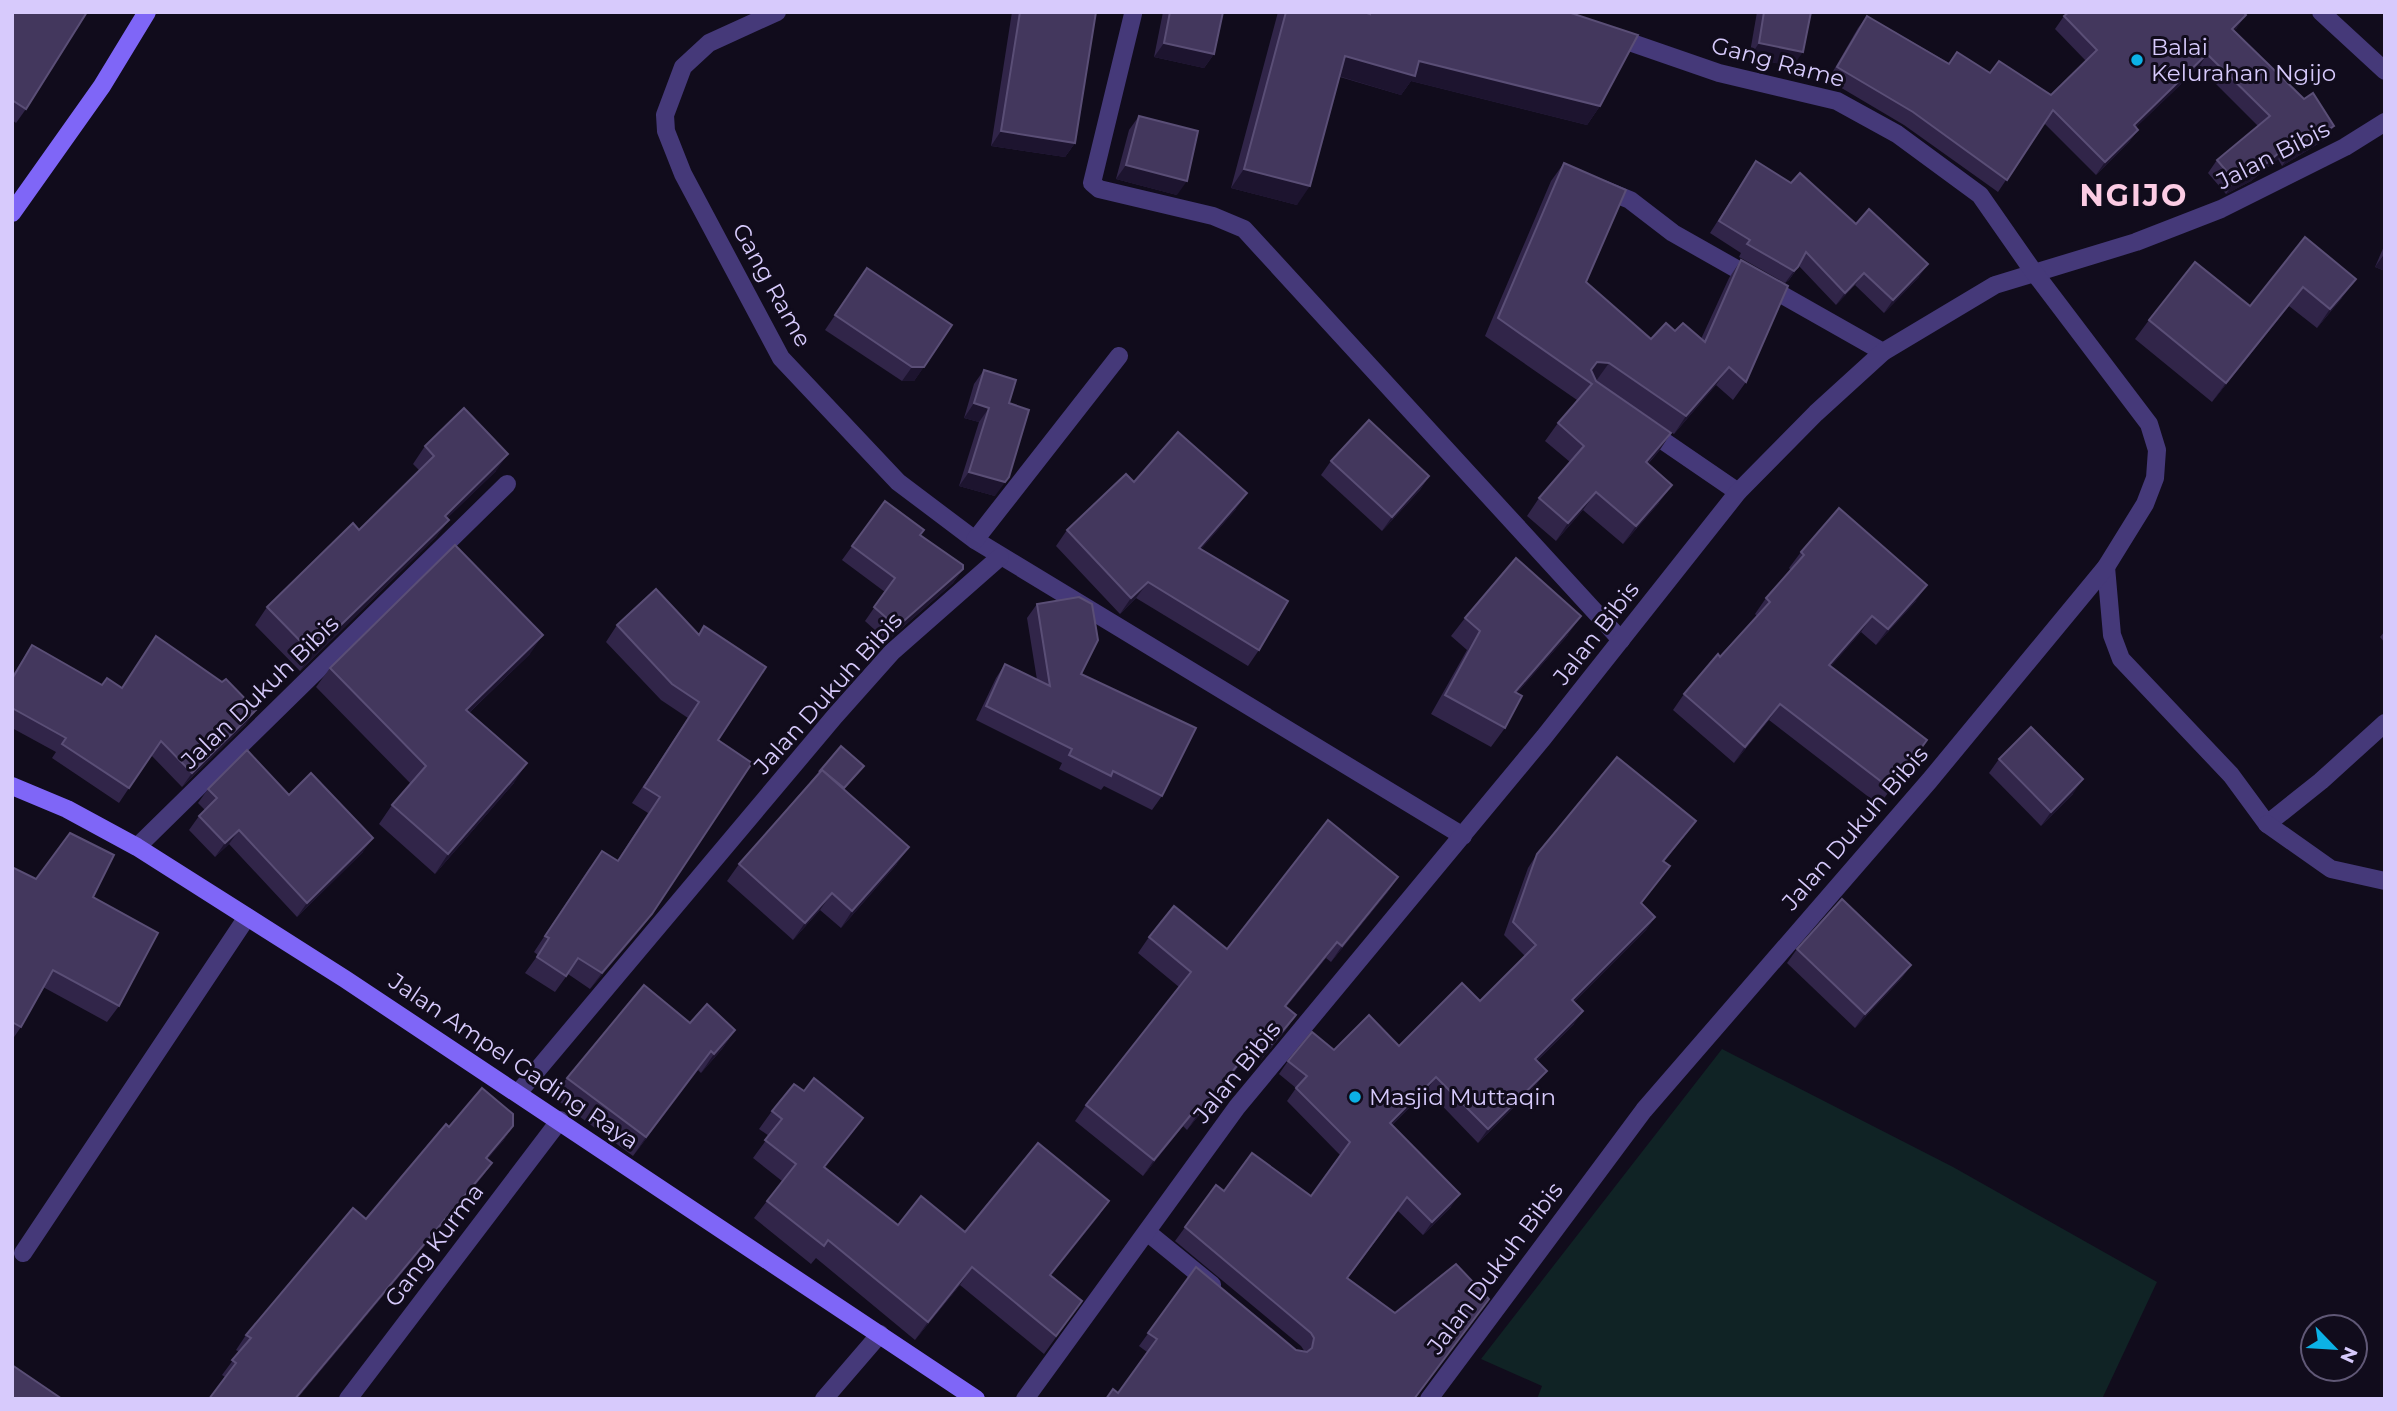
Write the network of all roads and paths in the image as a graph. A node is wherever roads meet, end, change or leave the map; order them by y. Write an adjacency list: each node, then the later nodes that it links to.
1 (147, 12): 9 (main road)
2 (777, 12): 16 (street, Gang Rame)
3 (2321, 12): 6 (street)
4 (1133, 14): 19 (street)
5 (1592, 30): 10 (street, Gang Rame)
6 (2385, 71)
7 (2385, 122): 10 (street, Jalan Bibis)
8 (1588, 183): 11 (street)
9 (12, 213)
10 (2033, 271): 11 (street, Jalan Bibis); 18 (street, Jalan Dukuh Bibis)
11 (1884, 352): 15 (street, Jalan Bibis)
12 (1119, 356): 16 (street)
13 (1636, 422): 15 (street)
14 (507, 484): 24 (street, Jalan Dukuh Bibis)
15 (1738, 492): 19 (street, Jalan Bibis)
16 (975, 540): 17 (street, Gang Rame)
17 (1000, 557): 23 (street); 27 (street, Jalan Dukuh Bibis)
18 (2106, 567): 22 (street); 37 (street, Jalan Dukuh Bibis)
19 (1621, 640): 23 (street, Jalan Bibis)
20 (2385, 723): 22 (street)
21 (12, 786): 24 (main road, Jalan Ampel Gading Raya)
22 (2267, 824): 25 (street)
23 (1463, 836): 29 (street, Jalan Bibis)
24 (137, 847): 26 (main road, Jalan Ampel Gading Raya)
25 (2385, 881)
26 (247, 918): 27 (main road, Jalan Ampel Gading Raya); 30 (street)
27 (518, 1093): 28 (main road, Jalan Ampel Gading Raya)
28 (559, 1120): 32 (main road, Jalan Ampel Gading Raya); 33 (street, Gang Kurma)
29 (1147, 1232): 31 (street); 36 (street, Jalan Bibis)
30 (23, 1253)
31 (1221, 1293)
32 (880, 1335): 34 (street); 35 (main road, Jalan Ampel Gading Raya)
33 (348, 1399)
34 (824, 1399)
35 (976, 1399)
36 (1025, 1399)
37 (1429, 1399)

